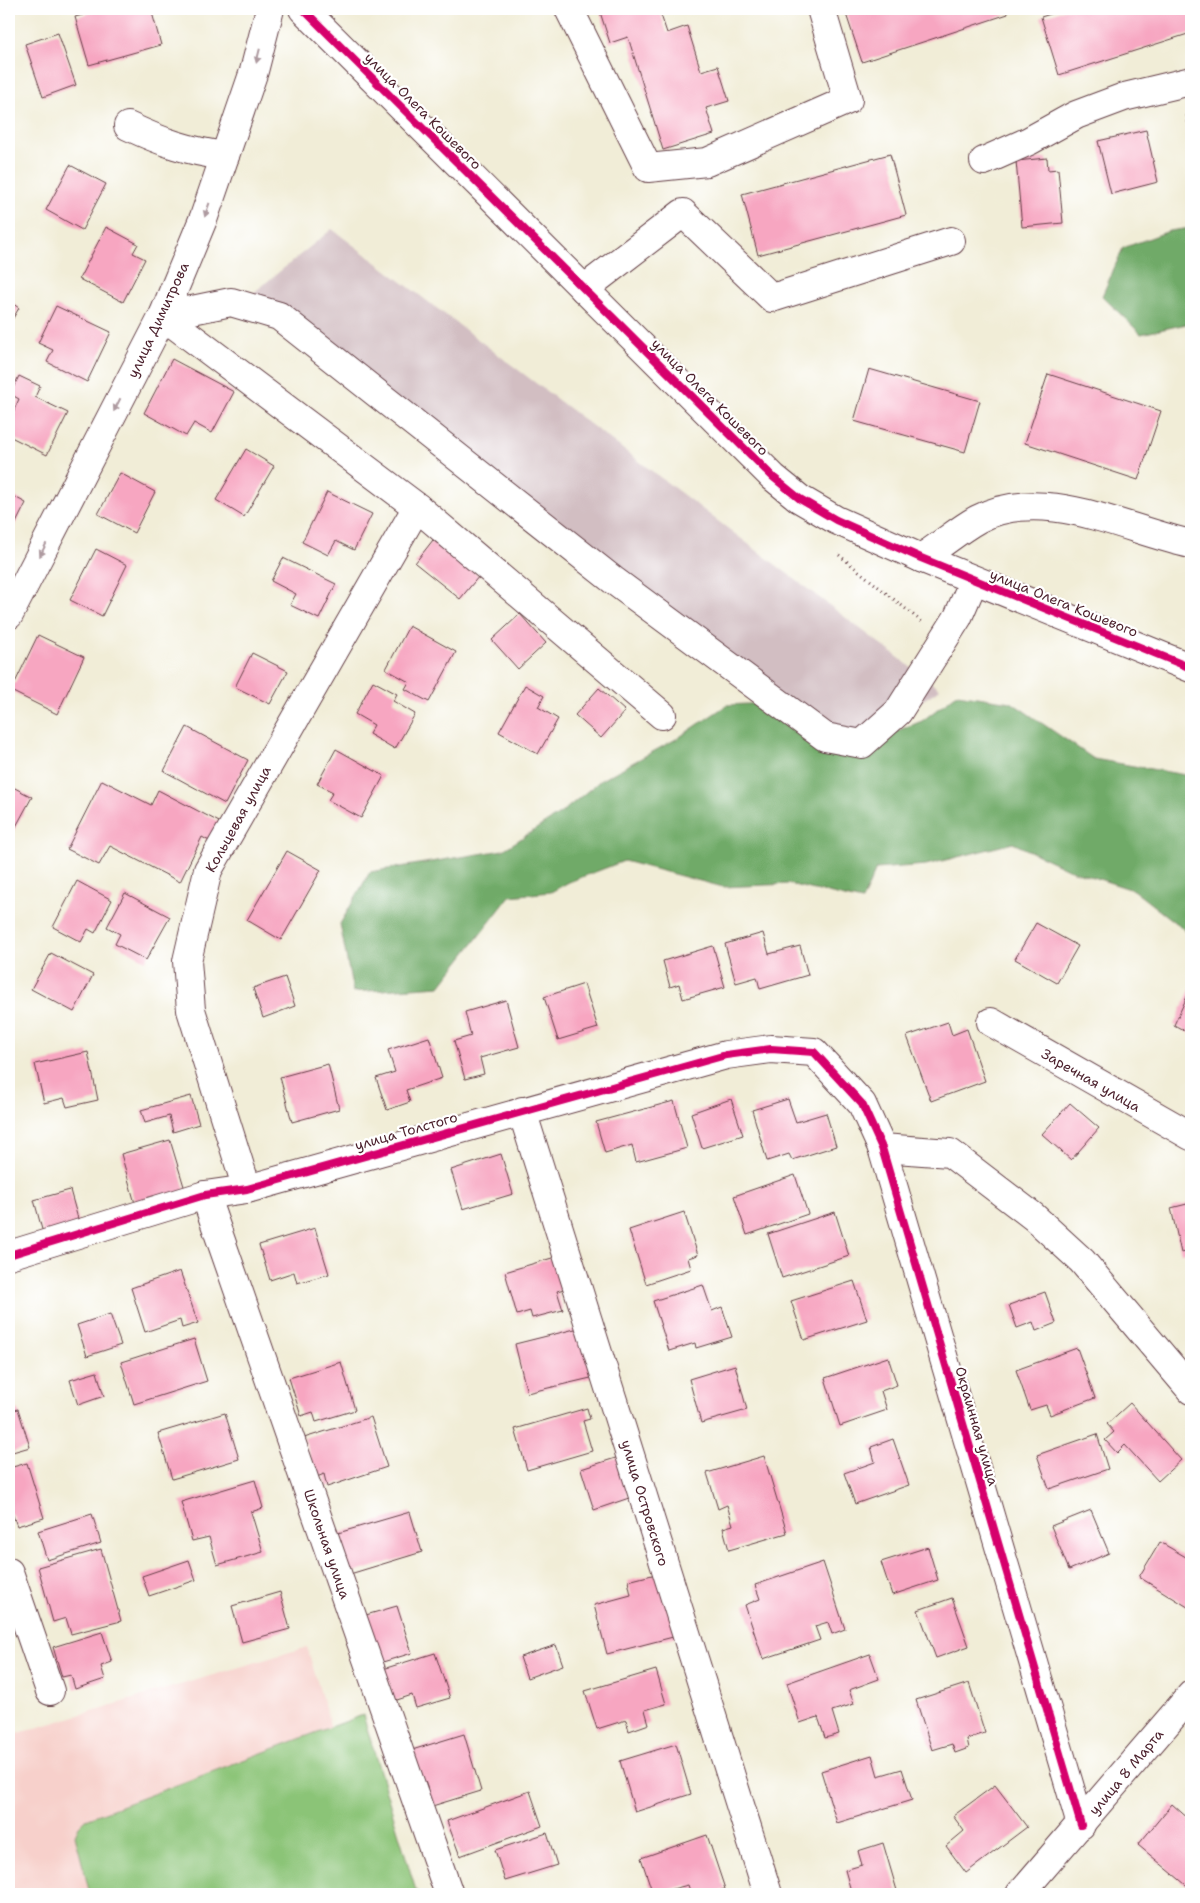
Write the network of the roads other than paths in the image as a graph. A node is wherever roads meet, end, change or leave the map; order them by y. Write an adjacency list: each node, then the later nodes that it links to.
1 (270, 9): 7 (street, улица Димитрова, one-way to 7)
2 (303, 9): 10 (street, улица Олега Кошевого)
3 (569, 9): 4 (street)
4 (821, 9)
5 (1191, 81): 8 (street)
6 (128, 126): 7 (street)
7 (225, 156): 11 (street, улица Димитрова, one-way to 11)
8 (984, 160)
9 (951, 241): 10 (street)
10 (584, 289): 14 (street, улица Олега Кошевого)
11 (163, 316): 12 (street); 15 (street); 16 (street, улица Димитрова, one-way to 16)
12 (416, 507): 18 (street); 24 (street, Кольцевая улица)
13 (1191, 544): 14 (street)
14 (921, 558): 15 (street, улица Олега Кошевого)
15 (974, 580): 17 (street, улица Олега Кошевого)
16 (9, 615)
17 (1191, 668)
18 (662, 715)
19 (991, 1022): 22 (street, Заречная улица)
20 (814, 1052): 21 (street, улица Толстого); 23 (street, Окраинная улица)
21 (522, 1111): 24 (street, улица Толстого); 33 (street, улица Островского)
22 (1191, 1136)
23 (882, 1148): 27 (street); 31 (street, Окраинная улица)
24 (247, 1189): 25 (street, улица Толстого)
25 (205, 1195): 26 (street, улица Толстого); 32 (street, Школьная улица)
26 (9, 1255)
27 (1191, 1390)
28 (9, 1572): 29 (street)
29 (50, 1691)
30 (1191, 1695): 31 (street, улица 8 Марта)
31 (1081, 1825): 34 (street, улица 8 Марта)
32 (449, 1894)
33 (768, 1894)
34 (1020, 1894)

